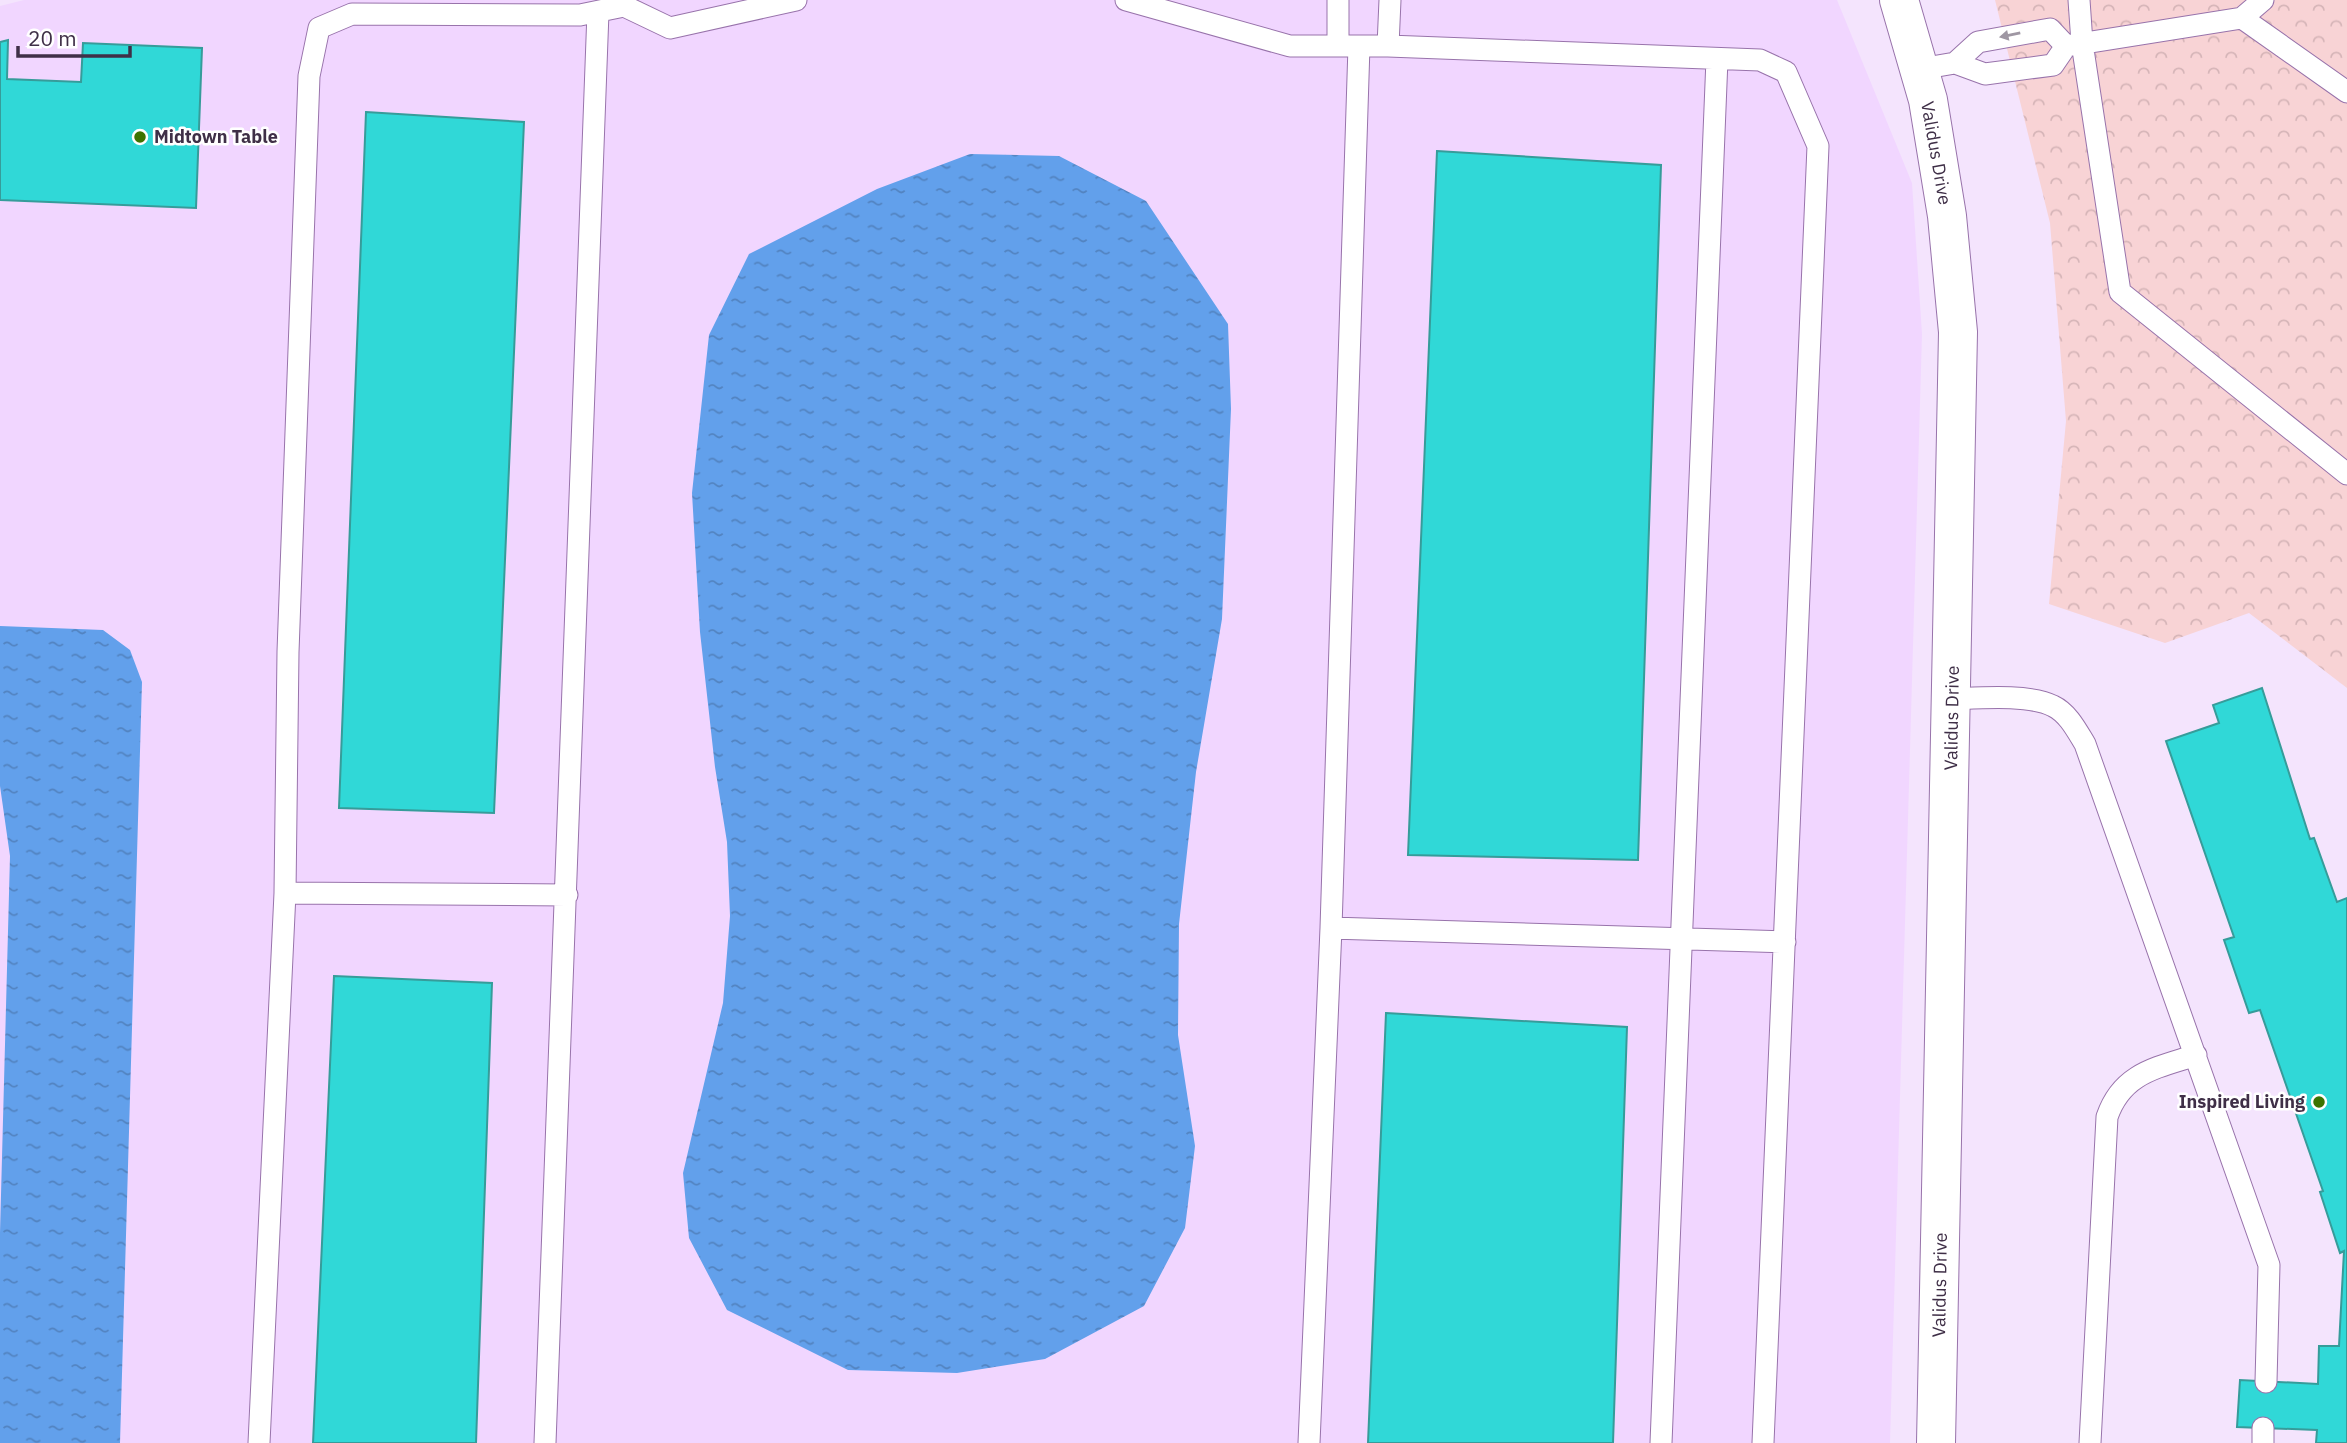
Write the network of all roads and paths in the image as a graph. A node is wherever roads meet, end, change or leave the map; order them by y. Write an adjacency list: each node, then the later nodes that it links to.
1 (796, 0): 8 (lane)
2 (1126, 0): 12 (lane)
3 (1338, 0): 12 (lane)
4 (1390, 0): 13 (lane)
5 (1899, 0): 15 (street, Validus Drive)
6 (2079, 0): 11 (lane)
7 (2263, 0): 10 (lane)
8 (623, 3): 9 (lane)
9 (585, 9): 19 (lane); 20 (lane)
10 (2242, 18): 11 (lane); 16 (lane)
11 (2074, 44): 15 (lane); 15 (lane, one-way to 15); 17 (lane)
12 (1348, 46): 13 (lane); 21 (lane)
13 (1388, 46): 14 (lane)
14 (1717, 59): 22 (lane); 23 (lane)
15 (1938, 66): 18 (street, Validus Drive)
16 (2347, 92)
17 (2347, 474)
18 (1953, 699): 24 (lane); 31 (street, Validus Drive)
19 (285, 893): 20 (lane); 26 (lane)
20 (567, 895): 27 (lane)
21 (1331, 928): 22 (lane); 28 (lane)
22 (1681, 939): 23 (lane); 29 (lane)
23 (1784, 942): 30 (lane)
24 (2196, 1055): 25 (lane); 32 (lane)
25 (2266, 1381)
26 (259, 1443)
27 (545, 1443)
28 (1309, 1443)
29 (1661, 1443)
30 (1763, 1443)
31 (1936, 1443)
32 (2090, 1443)

